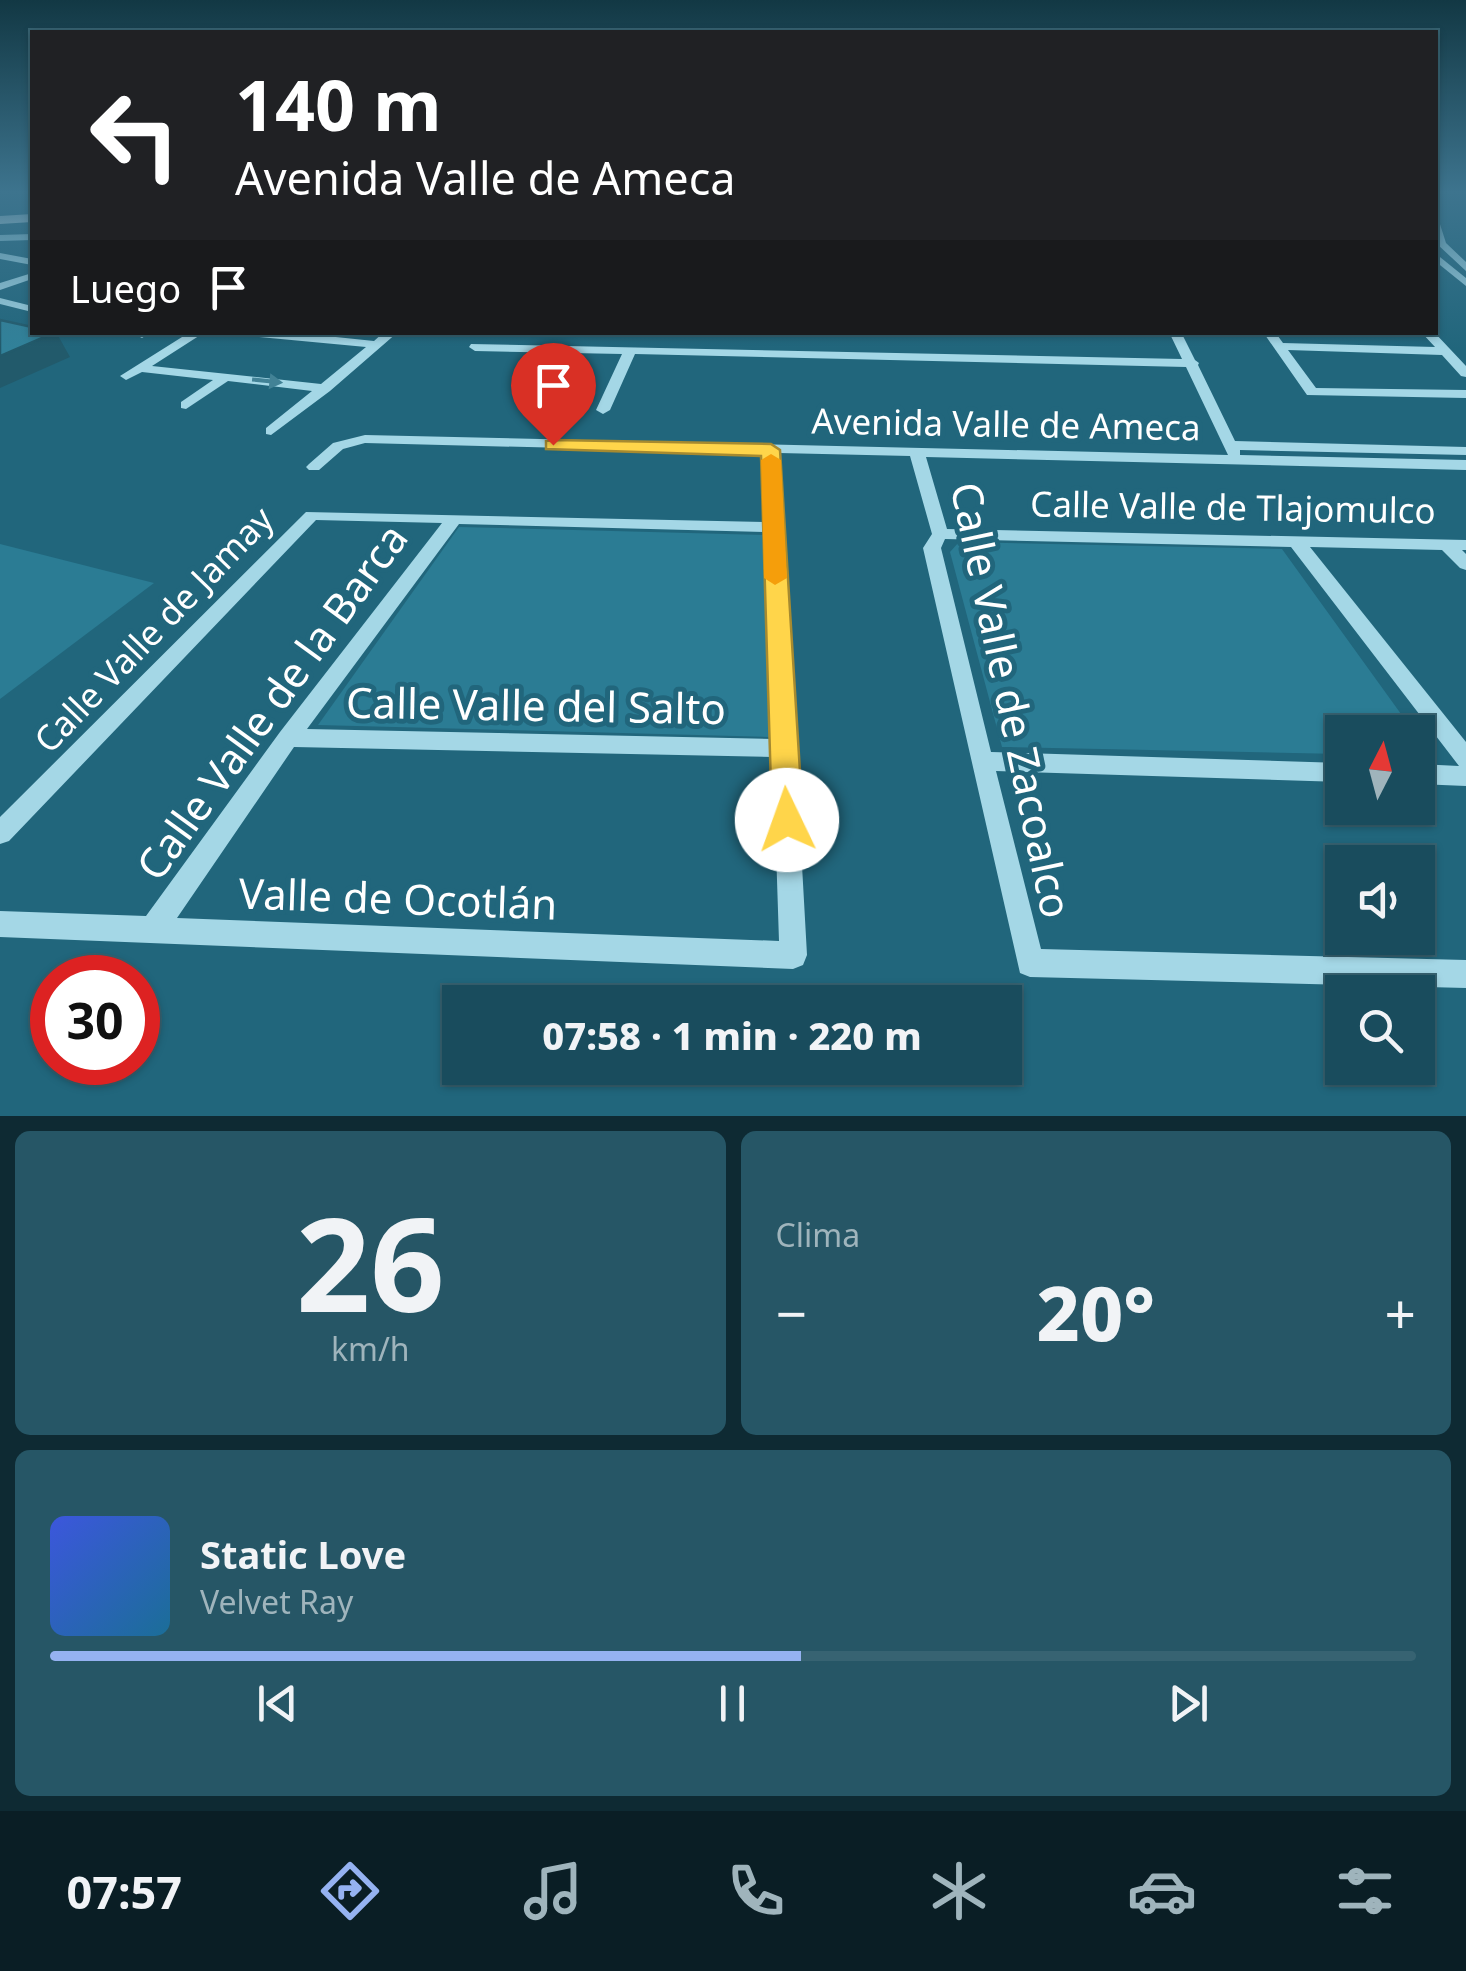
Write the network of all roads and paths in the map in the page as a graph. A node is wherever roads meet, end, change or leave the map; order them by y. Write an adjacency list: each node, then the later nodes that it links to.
1 (1444, 252): 2 (street); 5 (street); 7 (street)
2 (1466, 255)
3 (0, 256): 4 (street)
4 (30, 262)
5 (1466, 268)
6 (30, 277): 8 (street)
7 (1466, 283)
8 (0, 288)
9 (0, 301): 10 (street)
10 (30, 308)
11 (193, 335): 25 (street)
12 (278, 335): 18 (street)
13 (389, 335): 18 (street)
14 (534, 335): 21 (street)
15 (1177, 335): 24 (street)
16 (1271, 335): 19 (street)
17 (1430, 335): 23 (street)
18 (377, 345): 29 (street)
19 (1278, 346): 23 (street); 30 (street)
20 (475, 348): 21 (street)
21 (525, 348): 22 (street)
22 (630, 351): 24 (street); 32 (street)
23 (1445, 351): 26 (street)
24 (1192, 363): 35 (street)
25 (140, 368): 27 (street); 28 (street)
26 (1466, 372)
27 (126, 376)
28 (226, 377): 29 (street, one-way to 29); 31 (street)
29 (325, 388): 33 (street)
30 (1466, 394)
31 (186, 405)
32 (604, 410)
33 (271, 432)
34 (771, 450): 37 (street, Avenida Valle de Ameca); 39 (street, Avenida Valle de Ameca); 41 (street)
35 (1234, 452): 36 (street); 37 (street, Avenida Valle de Ameca); 38 (street, Avenida Valle de Ameca)
36 (1466, 452)
37 (916, 453): 42 (street, Calle Valle de Zacoalco)
38 (1466, 464)
39 (314, 467)
40 (453, 520): 41 (street); 47 (street, Calle Valle de la Barca); 54 (street, Calle Valle de Jamay)
41 (773, 527): 48 (street)
42 (940, 534): 43 (street, Calle Valle de Tlajomulco); 50 (street, Calle Valle de Zacoalco)
43 (1296, 541): 44 (street, Calle Valle de Tlajomulco); 49 (street)
44 (1446, 544): 45 (street, Calle Valle de Tlajomulco); 46 (street)
45 (1466, 544)
46 (1466, 564)
47 (288, 738): 48 (street, Calle Valle del Salto); 56 (street, Calle Valle de la Barca)
48 (783, 748): 56 (street, Valle de Ocotlán)
49 (1466, 759)
50 (985, 762): 51 (street); 57 (street, Calle Valle de Zacoalco)
51 (1325, 772)
52 (1435, 775): 53 (street)
53 (1466, 776)
54 (0, 833)
55 (0, 924): 56 (street, Valle de Ocotlán)
56 (152, 930)
57 (1466, 974)

